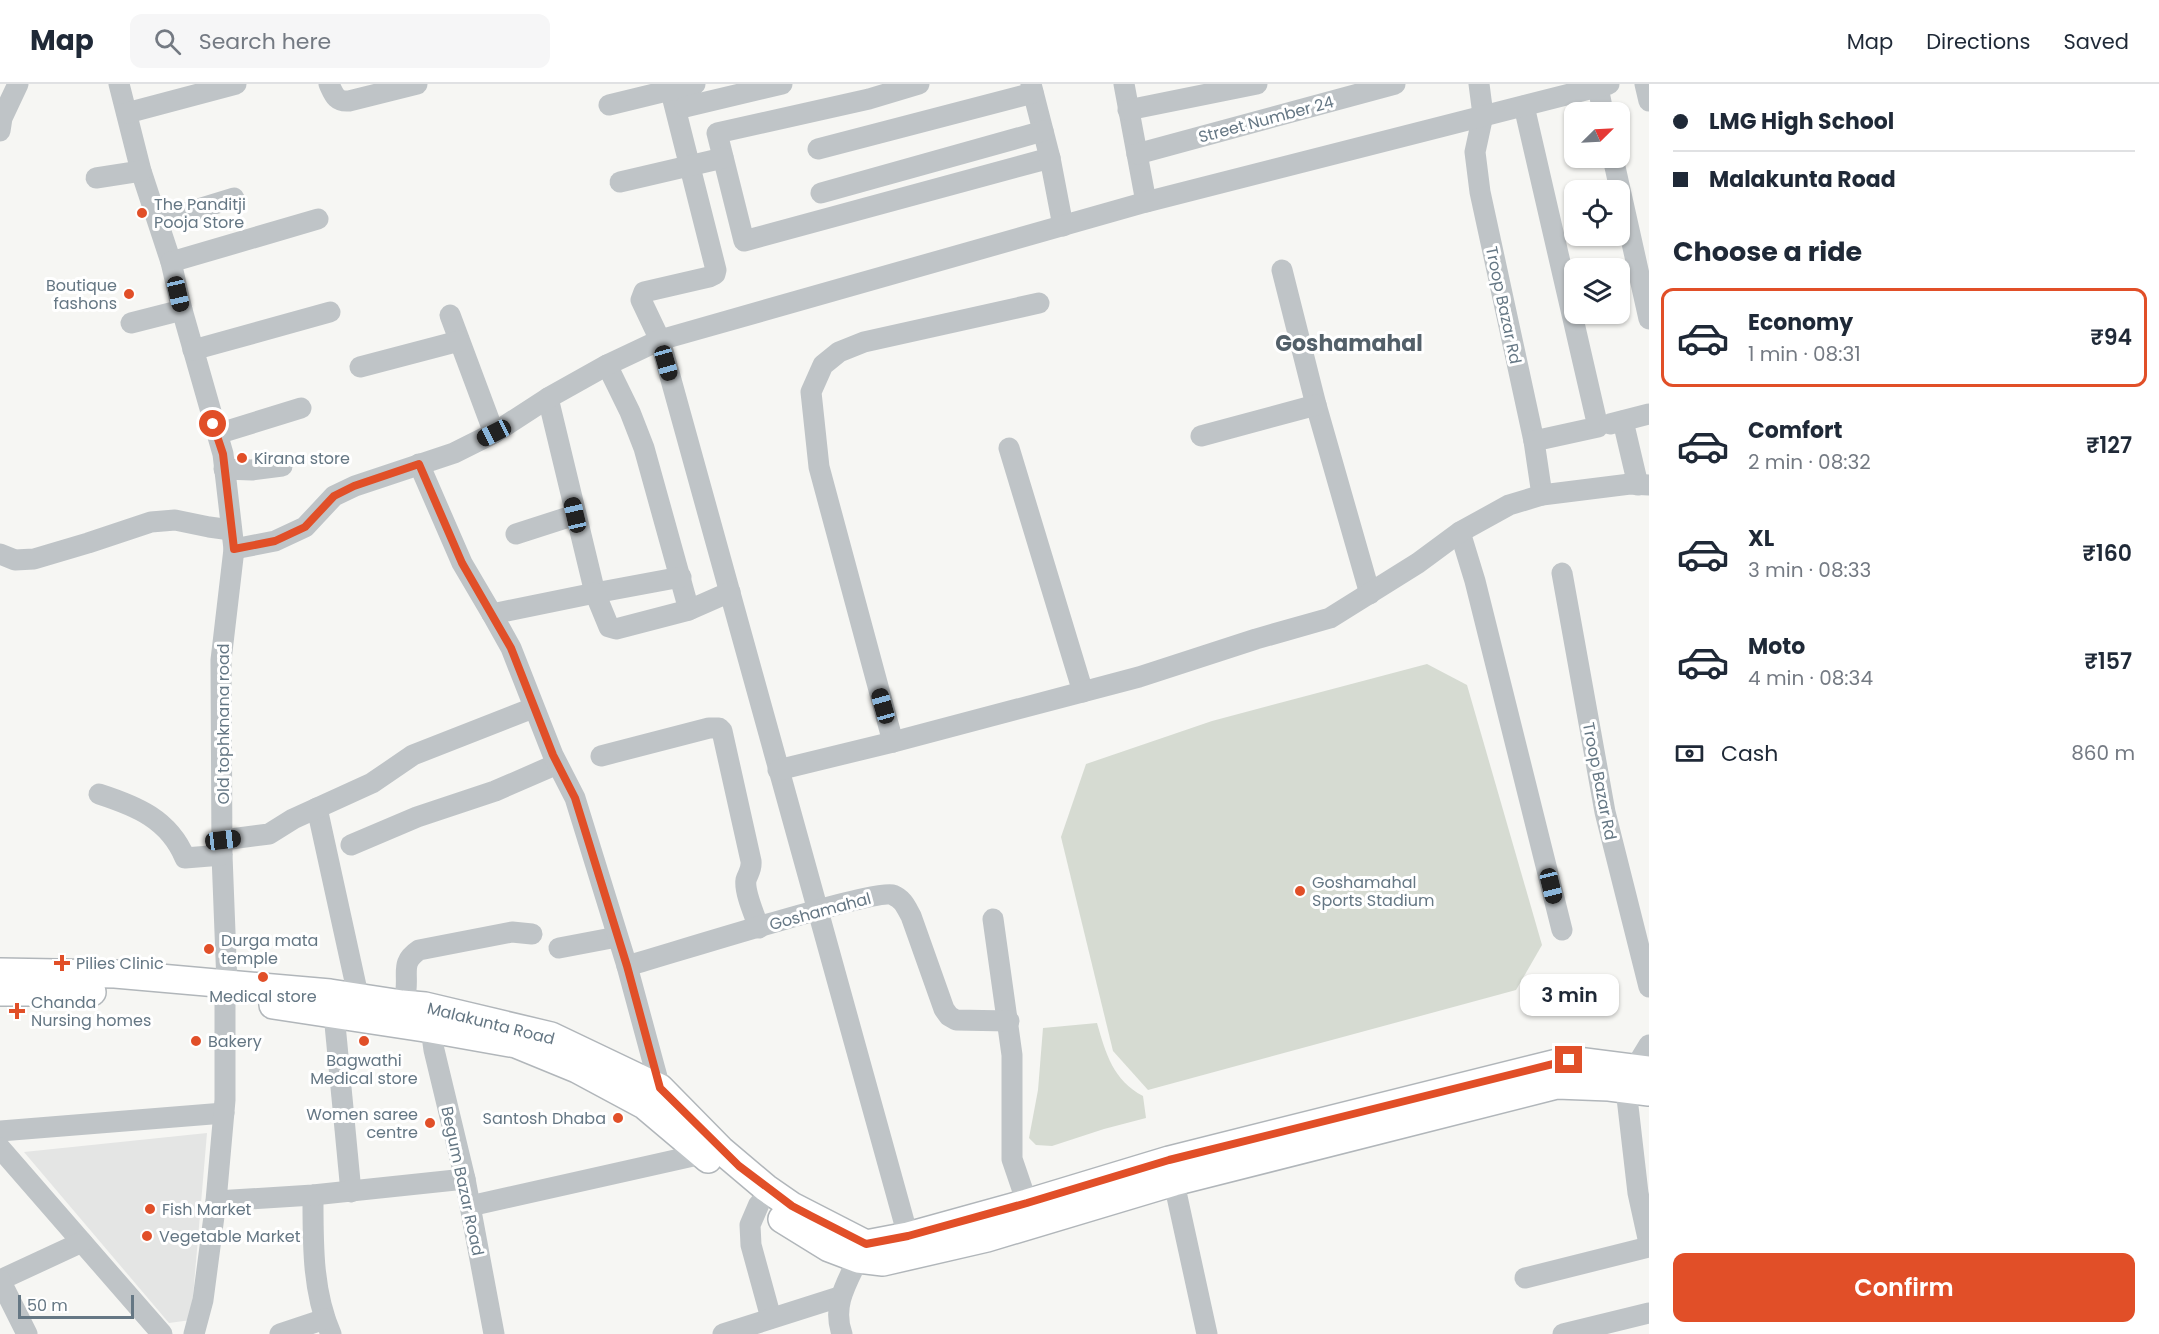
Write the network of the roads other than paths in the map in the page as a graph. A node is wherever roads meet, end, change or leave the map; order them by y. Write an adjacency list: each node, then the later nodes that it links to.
1 (18, 84): 25 (street)
2 (119, 84): 23 (street, Old tophknana road)
3 (236, 84): 23 (street)
4 (329, 84): 5 (street)
5 (417, 84)
6 (695, 84): 15 (street)
7 (782, 84): 21 (street)
8 (919, 84): 29 (street)
9 (1124, 84): 22 (street)
10 (1257, 84): 22 (street)
11 (1395, 84): 28 (street, Street Number 24)
12 (1479, 84): 24 (street, Troop Bazar Rd)
13 (1645, 84): 17 (street)
14 (1603, 86): 18 (street); 20 (street)
15 (670, 87): 19 (street); 31 (street)
16 (1032, 88): 26 (street); 27 (street)
17 (1649, 100)
18 (1604, 102)
19 (609, 105)
20 (1524, 106): 24 (street); 60 (street)
21 (686, 107)
22 (1128, 110): 28 (street)
23 (127, 113): 33 (street, Old tophknana road)
24 (1483, 115): 38 (street); 64 (street, Troop Bazar Rd)
25 (0, 131)
26 (1042, 131): 30 (street); 36 (street)
27 (818, 149)
28 (1137, 154): 38 (street)
29 (723, 158): 30 (street); 31 (street)
30 (1050, 158): 41 (street)
31 (689, 165): 35 (street); 50 (street)
32 (1615, 168): 48 (street)
33 (141, 171): 34 (street); 40 (street, Old tophknana road)
34 (96, 178)
35 (620, 182)
36 (821, 193)
37 (234, 198): 40 (street)
38 (1146, 202): 41 (street)
39 (318, 219): 42 (street)
40 (159, 221): 42 (street, Old tophknana road)
41 (1063, 226): 50 (street)
42 (171, 262): 45 (street, Old tophknana road)
43 (1282, 270): 56 (street)
44 (1039, 303): 85 (street)
45 (182, 310): 49 (street); 52 (street, Old tophknana road)
46 (330, 312): 52 (street)
47 (450, 315): 51 (street)
48 (1649, 319)
49 (131, 322)
50 (660, 340): 53 (street); 78 (street)
51 (459, 341): 54 (street); 61 (street)
52 (193, 350): 62 (street, Old tophknana road)
53 (607, 365): 55 (street); 77 (street)
54 (360, 367)
55 (548, 398): 61 (street); 71 (street)
56 (1316, 405): 63 (street); 80 (street)
57 (301, 408): 62 (street)
58 (1649, 414): 59 (street)
59 (1623, 421): 60 (street); 69 (street)
60 (1598, 427): 64 (street)
61 (494, 433): 66 (street)
62 (217, 434): 68 (street, Old tophknana road)
63 (1201, 436)
64 (1534, 441): 70 (street, Troop Bazar Rd)
65 (1009, 448): 83 (street)
66 (419, 464): 74 (street); 82 (street)
67 (282, 466): 68 (street)
68 (224, 469): 74 (street, Old tophknana road)
69 (1644, 485): 70 (street)
70 (1542, 495): 72 (street)
71 (575, 515): 73 (street); 79 (street)
72 (1460, 532): 80 (street); 96 (street)
73 (516, 534)
74 (233, 540): 75 (street); 92 (street, Old tophknana road)
75 (0, 554)
76 (1562, 573): 102 (street, Troop Bazar Rd)
77 (681, 577): 79 (street); 81 (street)
78 (730, 592): 81 (street); 88 (street)
79 (595, 593): 81 (street); 82 (street)
80 (1370, 594): 83 (street)
81 (689, 610)
82 (492, 614): 84 (street)
83 (1083, 692): 85 (street)
84 (533, 708): 87 (street); 90 (street)
85 (893, 742): 88 (street)
86 (601, 756): 95 (street)
87 (557, 764): 91 (street); 98 (street)
88 (778, 770): 93 (street)
89 (99, 794): 92 (street)
90 (317, 808): 92 (street); 105 (street)
91 (351, 844)
92 (222, 847): 103 (street, Old tophknana road)
93 (818, 910): 95 (street, Goshamahal); 109 (street, Goshamahal); 127 (street)
94 (993, 920): 109 (street)
95 (759, 928): 100 (street, Goshamahal)
96 (1562, 930)
97 (532, 934): 106 (street)
98 (617, 937): 99 (street); 100 (street)
99 (559, 948)
100 (627, 966): 112 (street)
101 (0, 972): 103 (main road, Malakunta Road)
102 (1649, 987)
103 (226, 991): 104 (main road); 105 (main road, Malakunta Road); 107 (main road); 113 (street, Old tophknana road)
104 (0, 992)
105 (357, 998): 106 (main road, Malakunta Road)
106 (402, 1004): 108 (main road, Malakunta Road)
107 (334, 1014): 108 (main road); 120 (street)
108 (431, 1018): 112 (main road, Malakunta Road); 118 (street, Begum Bazar Road)
109 (1009, 1021): 123 (street)
110 (1649, 1045): 111 (street)
111 (1640, 1080): 117 (main road, Malakunta Road); 119 (street)
112 (657, 1100): 116 (main road); 126 (main road, Malakunta Road)
113 (224, 1113): 114 (street); 122 (street, Old tophknana road)
114 (0, 1131)
115 (0, 1148): 128 (street)
116 (702, 1154): 124 (main road); 125 (street)
117 (1172, 1171): 123 (main road, Malakunta Road); 130 (main road); 144 (street)
118 (465, 1179): 120 (street); 125 (street, Begum Bazar Road)
119 (1643, 1188): 129 (street)
120 (351, 1192): 121 (street)
121 (313, 1195): 122 (street); 136 (street)
122 (216, 1201): 139 (street, Old tophknana road)
123 (1027, 1203): 127 (main road, Malakunta Road)
124 (759, 1204): 126 (main road); 135 (street)
125 (470, 1206): 141 (street, Begum Bazar Road)
126 (788, 1213): 127 (main road, Malakunta Road); 130 (main road)
127 (908, 1236)
128 (82, 1242): 132 (street); 138 (street)
129 (1649, 1245): 131 (street)
130 (858, 1259): 133 (street)
131 (1525, 1278)
132 (0, 1280): 137 (street)
133 (839, 1297): 135 (street); 143 (street)
134 (1649, 1313): 145 (street)
135 (771, 1318): 142 (street)
136 (328, 1326): 140 (street)
137 (27, 1334)
138 (162, 1334)
139 (194, 1334)
140 (280, 1334)
141 (494, 1334)
142 (723, 1334)
143 (842, 1334)
144 (1207, 1334)
145 (1563, 1334)

